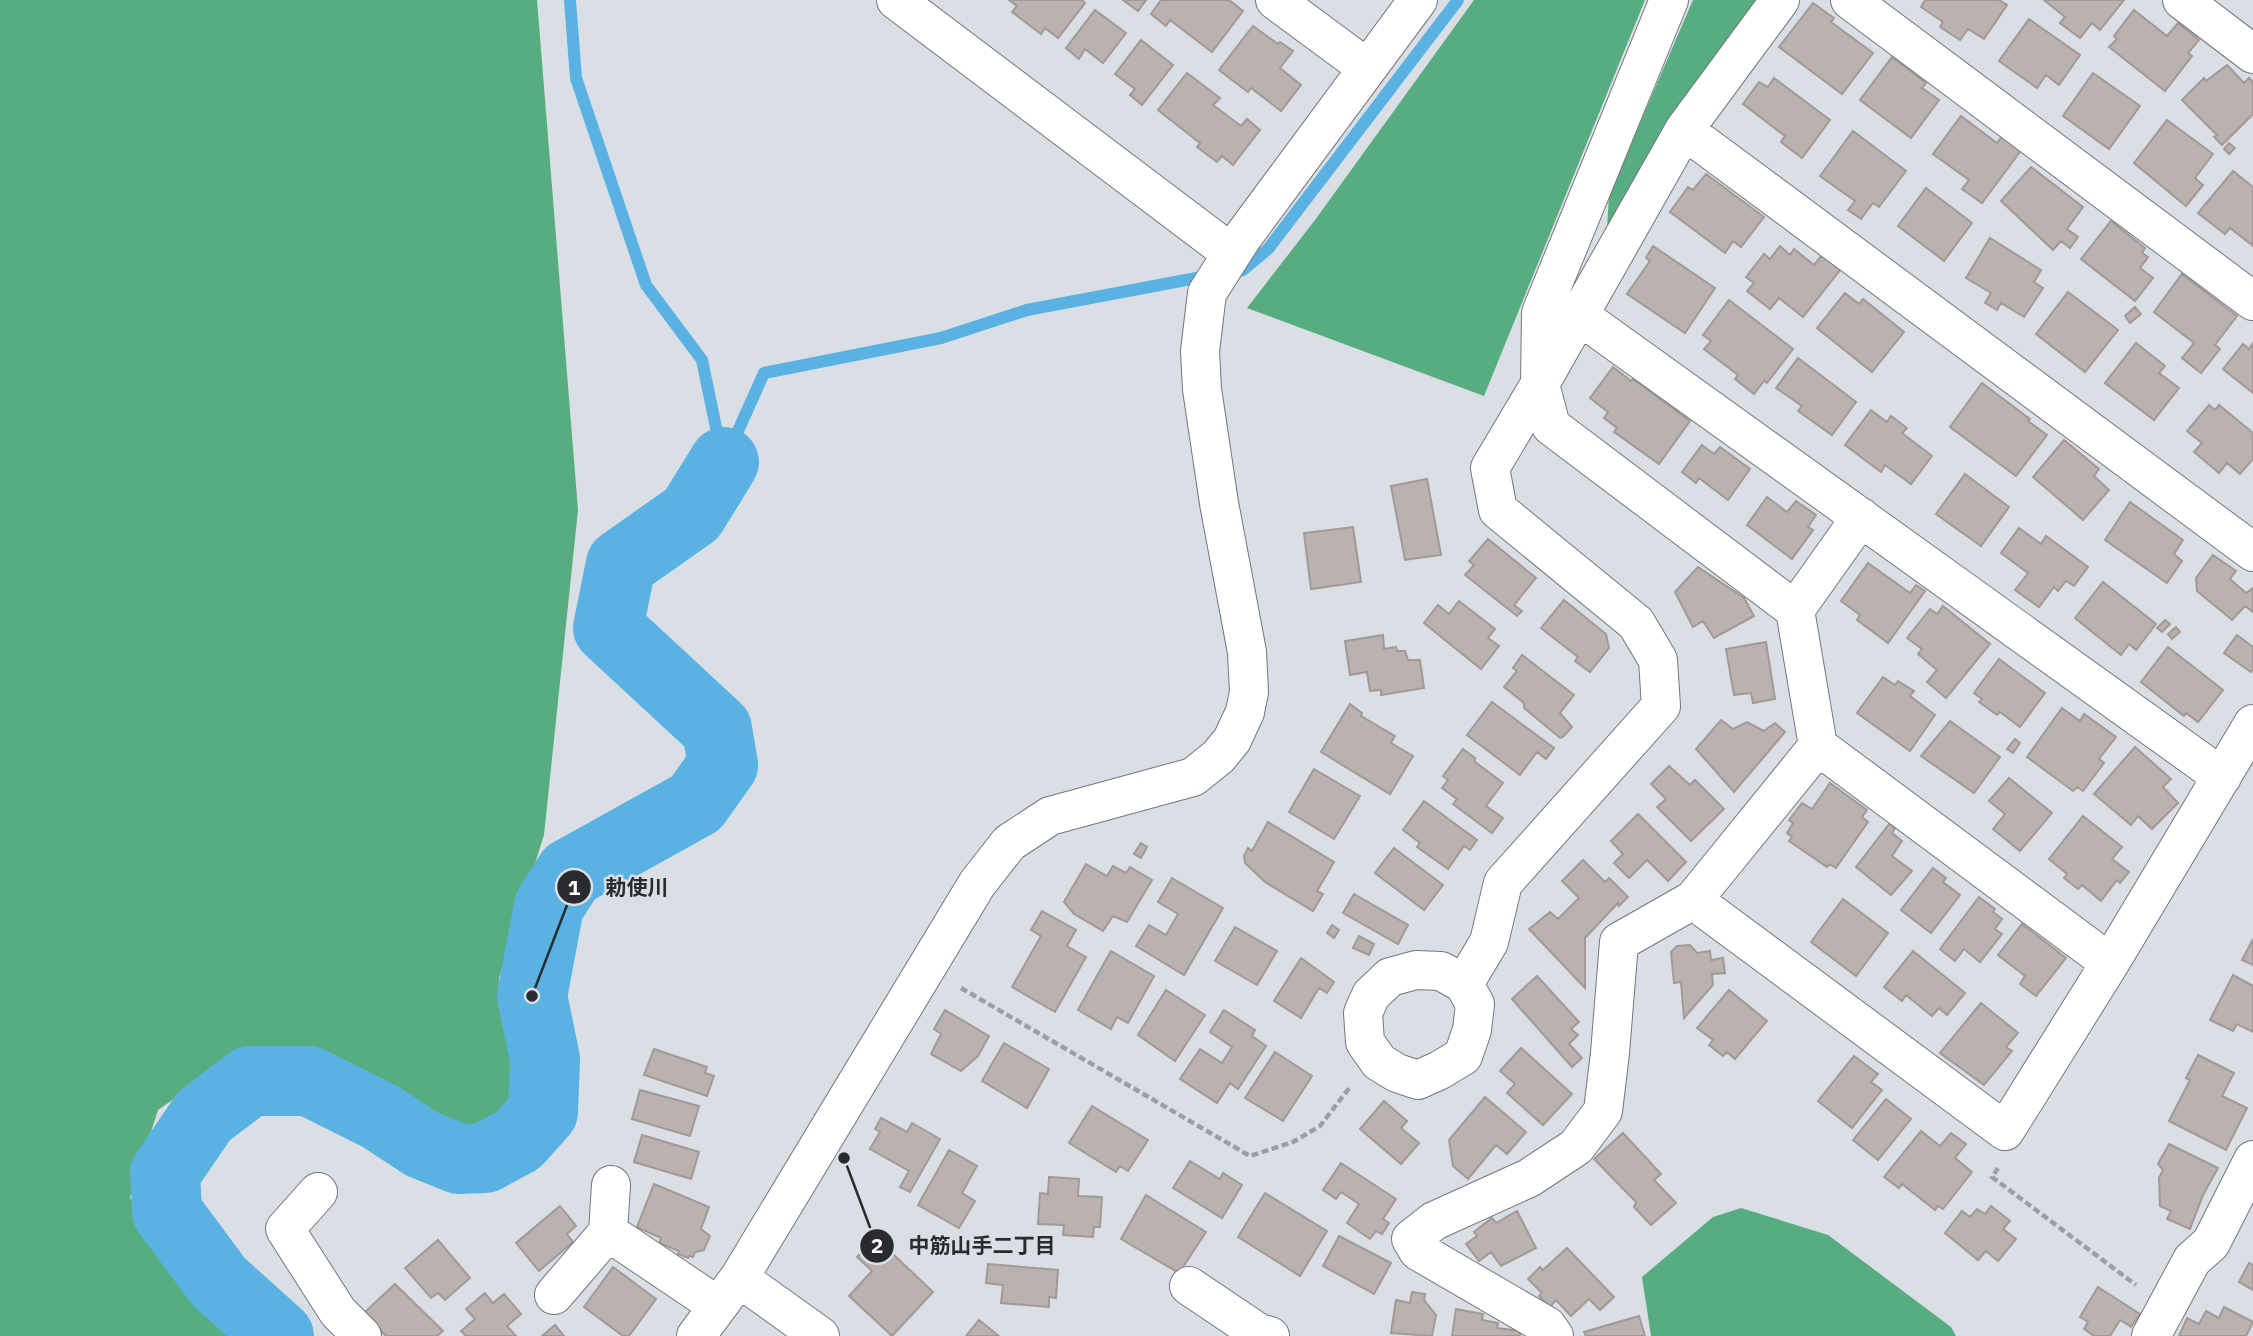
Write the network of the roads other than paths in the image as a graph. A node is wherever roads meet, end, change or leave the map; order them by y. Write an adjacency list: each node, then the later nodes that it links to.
1 (896, 0): 11 (street)
2 (1275, 0): 9 (street)
3 (1418, 0): 9 (street)
4 (1669, 0): 14 (street)
5 (1780, 0): 10 (street)
6 (1850, 0): 12 (street)
7 (2182, 0): 8 (street)
8 (2253, 54)
9 (1367, 68): 11 (street)
10 (1684, 130): 13 (street); 16 (street)
11 (1231, 253): 29 (street)
12 (2253, 301)
13 (1580, 316): 14 (street); 15 (street)
14 (1540, 384): 17 (street); 23 (street)
15 (1861, 517): 17 (street); 20 (street)
16 (2253, 552)
17 (1795, 610): 19 (street)
18 (2253, 724): 20 (street)
19 (1818, 746): 21 (street); 22 (street)
20 (2222, 777): 22 (street)
21 (1693, 900): 22 (street); 36 (street)
22 (2110, 963)
23 (1464, 984): 23 (street)
24 (2253, 1160): 31 (street)
25 (611, 1185): 27 (street)
26 (318, 1192): 32 (street)
27 (608, 1232): 29 (street); 30 (street)
28 (1189, 1286): 35 (street)
29 (729, 1292): 33 (street); 34 (street)
30 (554, 1295)
31 (2158, 1322)
32 (362, 1336)
33 (696, 1336)
34 (820, 1336)
35 (1270, 1336)
36 (1554, 1336)

